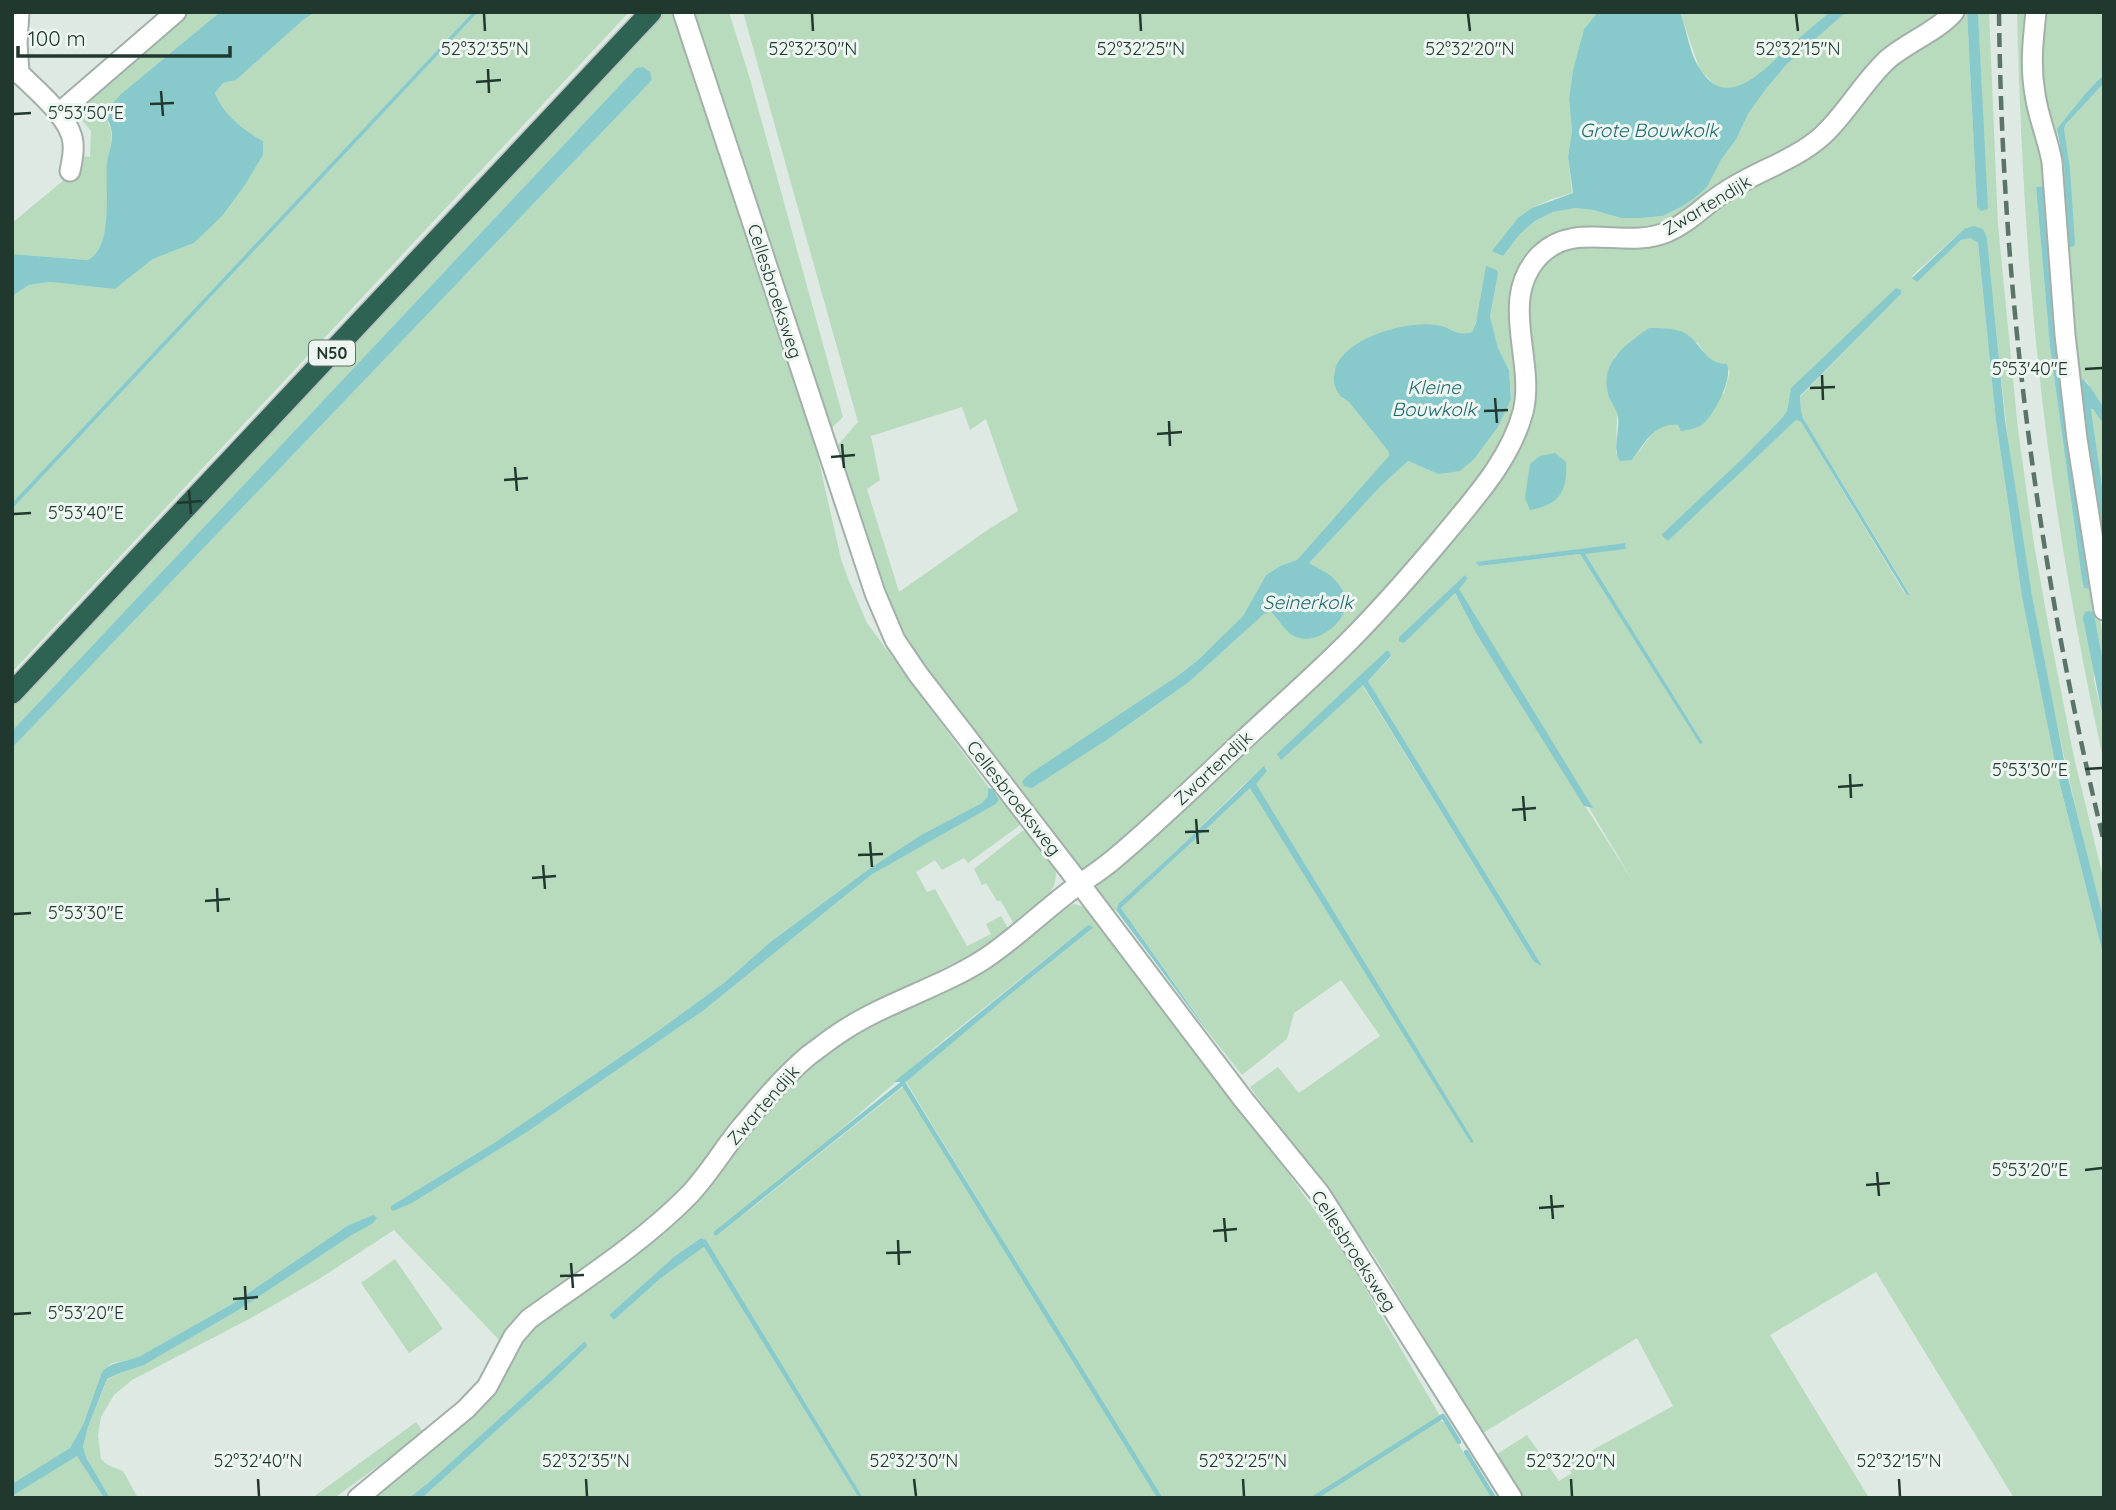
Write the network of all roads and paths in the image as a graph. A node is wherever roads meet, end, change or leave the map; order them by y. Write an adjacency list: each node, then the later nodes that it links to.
1 (19, 12): 8 (street)
2 (176, 12): 9 (street)
3 (640, 12): 12 (highway, N50)
4 (651, 12): 13 (highway, N50)
5 (1954, 12): 14 (street, Zwartendijk)
6 (2036, 12): 11 (street)
7 (685, 17): 14 (street, Cellesbroeksweg)
8 (15, 73): 9 (street)
9 (59, 113): 10 (street)
10 (69, 171)
11 (2104, 610)
12 (12, 681)
13 (12, 693)
14 (1080, 884): 15 (street, Zwartendijk); 16 (street, Cellesbroeksweg)
15 (358, 1498)
16 (1512, 1498)

